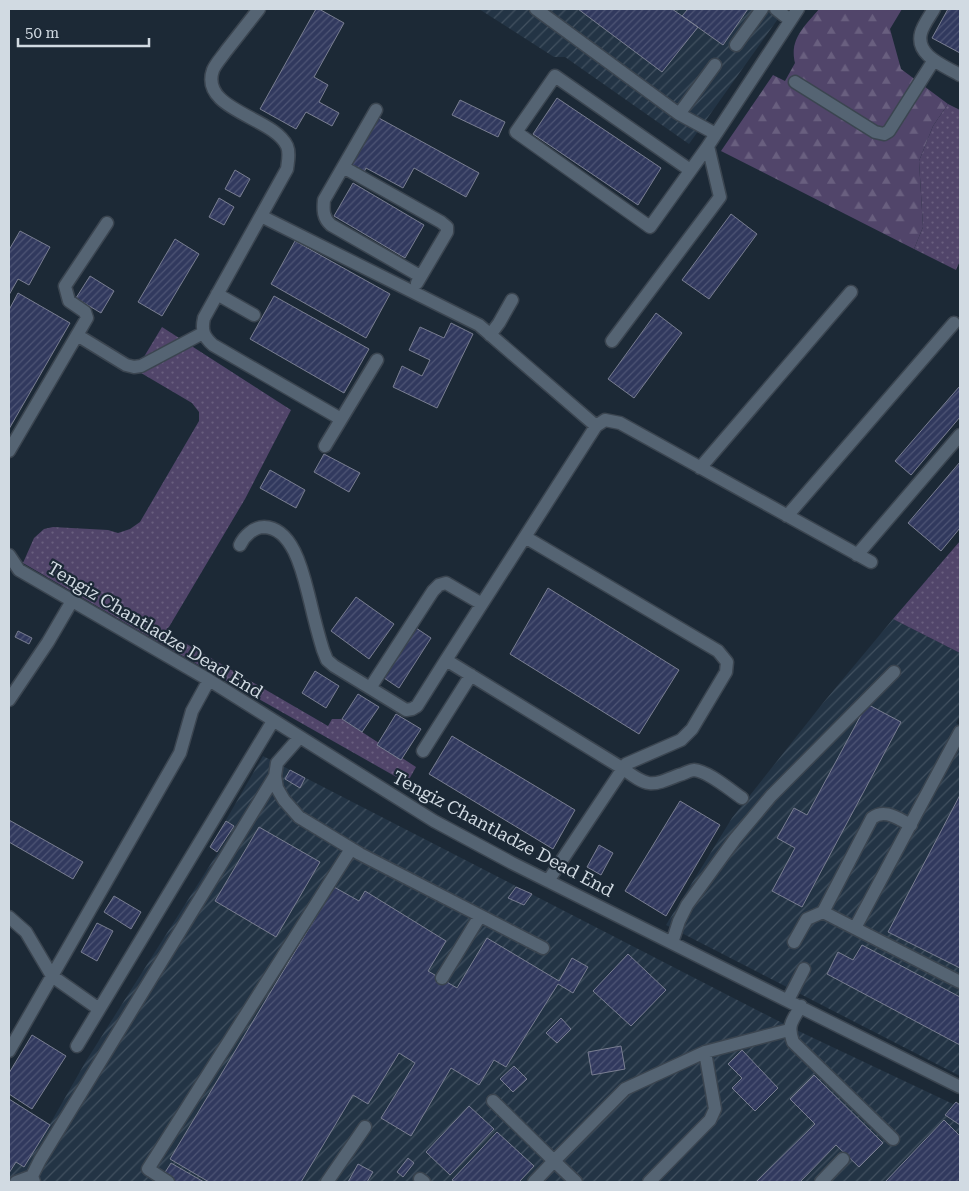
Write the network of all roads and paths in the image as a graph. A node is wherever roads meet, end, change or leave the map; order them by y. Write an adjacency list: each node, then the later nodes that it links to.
1 (259, 9): 19 (street)
2 (536, 9): 14 (street)
3 (762, 9): 8 (street)
4 (776, 9): 7 (street)
5 (798, 9): 7 (street)
6 (934, 9): 9 (street)
7 (790, 20): 15 (street)
8 (736, 45)
9 (934, 60): 11 (street); 12 (street)
10 (715, 65): 14 (street)
11 (960, 75)
12 (795, 82)
13 (376, 110): 17 (street)
14 (679, 114): 15 (street)
15 (716, 134): 16 (street)
16 (708, 146): 18 (street); 31 (street)
17 (343, 167): 21 (street); 21 (street)
18 (690, 170): 18 (street)
19 (261, 216): 22 (street); 24 (street)
20 (107, 223): 29 (street)
21 (420, 276): 22 (street)
22 (411, 291): 30 (street)
23 (851, 292): 38 (street)
24 (218, 294): 26 (street); 28 (street)
25 (512, 300): 30 (street)
26 (254, 315)
27 (954, 323): 39 (street)
28 (203, 333): 29 (street); 33 (street)
29 (77, 335): 37 (street)
30 (490, 335): 34 (street)
31 (612, 341)
32 (377, 360): 33 (street)
33 (341, 419): 36 (street)
34 (596, 426): 38 (street); 40 (street)
35 (960, 435): 43 (street)
36 (325, 446)
37 (9, 451)
38 (700, 468): 39 (street)
39 (787, 516): 43 (street)
40 (525, 537): 46 (street); 57 (street)
41 (240, 545): 51 (street)
42 (9, 555): 45 (street, Tengiz Chantladze Dead End)
43 (857, 555): 44 (street)
44 (871, 562)
45 (72, 601): 50 (street, Tengiz Chantladze Dead End); 52 (street)
46 (482, 604): 47 (street); 51 (street)
47 (446, 660): 49 (street); 51 (street)
48 (894, 672): 68 (street)
49 (471, 675): 56 (street); 57 (street)
50 (208, 680): 53 (street, Tengiz Chantladze Dead End); 71 (street)
51 (370, 688)
52 (9, 700)
53 (273, 721): 55 (street, Tengiz Chantladze Dead End); 76 (street)
54 (960, 732): 60 (street)
55 (299, 738): 58 (street); 62 (street, Tengiz Chantladze Dead End)
56 (422, 751)
57 (622, 768): 59 (street); 62 (street)
58 (275, 776): 61 (street); 87 (street)
59 (742, 798)
60 (911, 825): 63 (street); 66 (street)
61 (351, 849): 64 (street); 89 (street)
62 (548, 881): 68 (street, Tengiz Chantladze Dead End)
63 (823, 912): 66 (street); 67 (street)
64 (480, 916): 69 (street); 72 (street)
65 (9, 917): 71 (street)
66 (856, 928): 73 (street)
67 (794, 942)
68 (672, 943): 74 (street, Tengiz Chantladze Dead End)
69 (542, 948)
70 (804, 969): 74 (street)
71 (52, 976): 76 (street); 79 (street)
72 (442, 978)
73 (960, 982)
74 (788, 1000): 75 (street, Tengiz Chantladze Dead End)
75 (801, 1006): 77 (street); 81 (street, Tengiz Chantladze Dead End)
76 (100, 1009): 78 (street)
77 (789, 1030): 80 (street); 84 (street)
78 (77, 1046)
79 (9, 1051)
80 (705, 1052): 86 (street); 93 (street)
81 (960, 1087)
82 (493, 1101): 86 (street)
83 (365, 1127): 90 (street)
84 (893, 1139)
85 (844, 1159): 94 (street)
86 (554, 1161): 91 (street); 92 (street)
87 (33, 1179): 88 (street)
88 (16, 1182)
89 (168, 1182)
90 (327, 1182)
91 (534, 1182)
92 (576, 1182)
93 (649, 1182)
94 (821, 1182)

